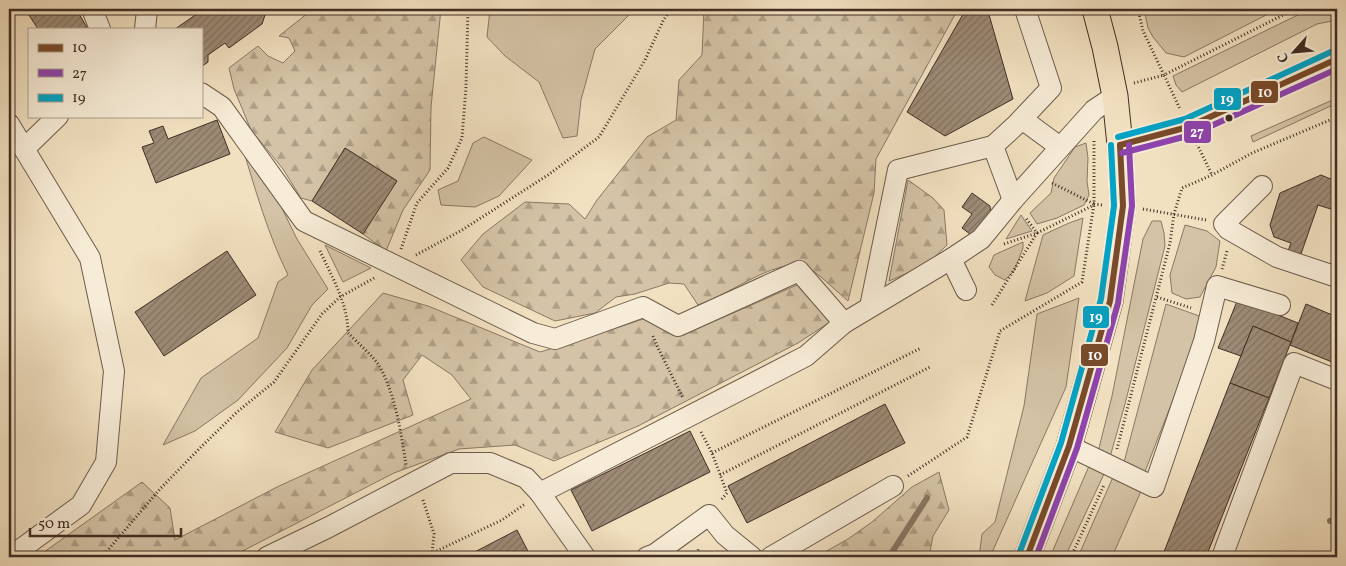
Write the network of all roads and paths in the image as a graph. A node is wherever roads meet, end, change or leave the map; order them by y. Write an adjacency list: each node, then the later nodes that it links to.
1 (92, 9): 9 (street)
2 (149, 9): 10 (street)
3 (468, 9): 33 (path)
4 (671, 9): 33 (path)
5 (1025, 9): 17 (street)
6 (1095, 9): 13 (main road)
7 (1138, 9): 12 (path)
8 (1295, 9): 12 (path)
9 (100, 28)
10 (145, 28)
11 (1337, 59): 19 (street)
12 (1164, 75): 13 (path); 19 (path)
13 (1114, 92): 20 (main road); 22 (street)
14 (202, 94): 29 (street)
15 (1337, 116): 25 (path)
16 (56, 118): 23 (street)
17 (1022, 119): 21 (street); 22 (street)
18 (9, 124): 23 (street)
19 (1188, 127): 20 (street); 25 (path)
20 (1120, 145): 49 (main road)
21 (993, 146): 27 (street); 42 (street)
22 (1060, 147): 24 (street)
23 (24, 148): 57 (street)
24 (1035, 175): 27 (street); 28 (path)
25 (1212, 175): 37 (path)
26 (1262, 186): 30 (street)
27 (1013, 200): 31 (path); 32 (street)
28 (1094, 204): 31 (path); 53 (path)
29 (304, 221): 33 (street); 38 (path)
30 (1233, 230): 34 (street); 35 (path)
31 (1037, 232): 40 (path)
32 (951, 259): 36 (street); 42 (street)
33 (396, 266): 38 (path); 41 (street)
34 (1337, 277)
35 (1218, 286): 39 (street); 43 (street)
36 (966, 290)
37 (1156, 296): 43 (path); 50 (path)
38 (340, 297): 52 (path); 58 (path)
39 (1280, 305)
40 (992, 306)
41 (642, 307): 44 (street); 48 (path)
42 (870, 307): 44 (street)
43 (1211, 314): 50 (street)
44 (844, 323): 48 (street)
45 (920, 348): 51 (path)
46 (930, 367): 51 (path)
47 (1337, 380): 67 (street)
48 (692, 415): 54 (street)
49 (1069, 446): 50 (street); 65 (main road)
50 (1113, 466): 66 (path)
51 (720, 475): 55 (path)
52 (409, 476): 54 (street); 56 (path); 59 (street)
53 (892, 486): 64 (street)
54 (540, 493): 56 (path); 61 (street)
55 (728, 493)
56 (432, 556): 60 (path)
57 (10, 557)
58 (102, 557)
59 (267, 557)
60 (424, 557)
61 (585, 557)
62 (647, 557): 63 (street)
63 (752, 557)
64 (771, 557)
65 (1027, 557)
66 (1070, 557)
67 (1222, 557)

